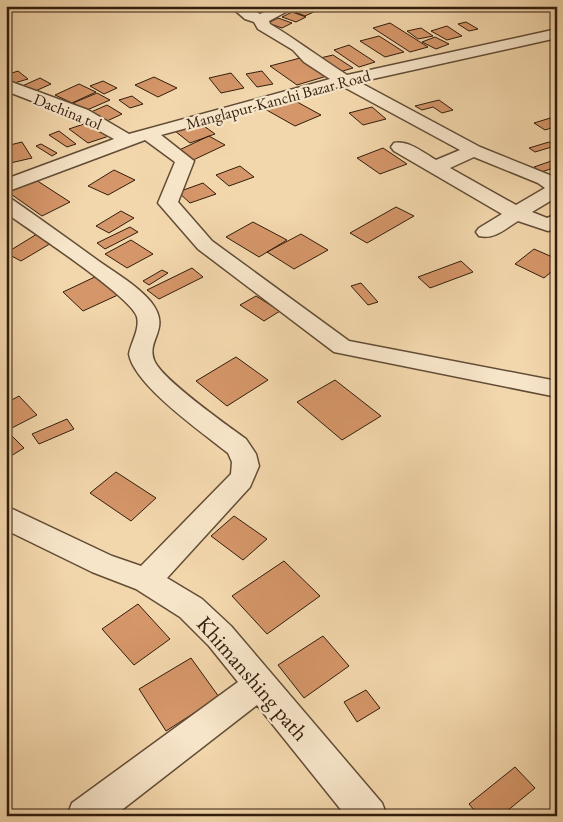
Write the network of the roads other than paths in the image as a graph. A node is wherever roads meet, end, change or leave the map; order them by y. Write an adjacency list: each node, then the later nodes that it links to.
1 (238, 6): 3 (street)
2 (290, 6): 3 (street)
3 (261, 19): 5 (street)
4 (555, 35): 5 (street, Manglapur-Kanchi Bazar Road)
5 (344, 80): 7 (street, Manglapur-Kanchi Bazar Road); 9 (street)
6 (6, 86): 7 (street, Dachina tol)
7 (137, 137): 11 (street, Manglapur-Kanchi Bazar Road); 17 (street, Dachina tol)
8 (400, 147): 10 (street)
9 (474, 151): 10 (street); 12 (street)
10 (435, 166): 14 (street)
11 (6, 186)
12 (557, 188): 14 (street)
13 (6, 204): 19 (street)
14 (516, 213): 15 (street); 16 (street)
15 (557, 220)
16 (486, 232)
17 (557, 389)
18 (6, 517): 19 (street, Khimanshing path)
19 (146, 580): 20 (street, Khimanshing path)
20 (259, 685): 21 (street); 22 (street, Khimanshing path)
21 (85, 816)
22 (369, 816)

